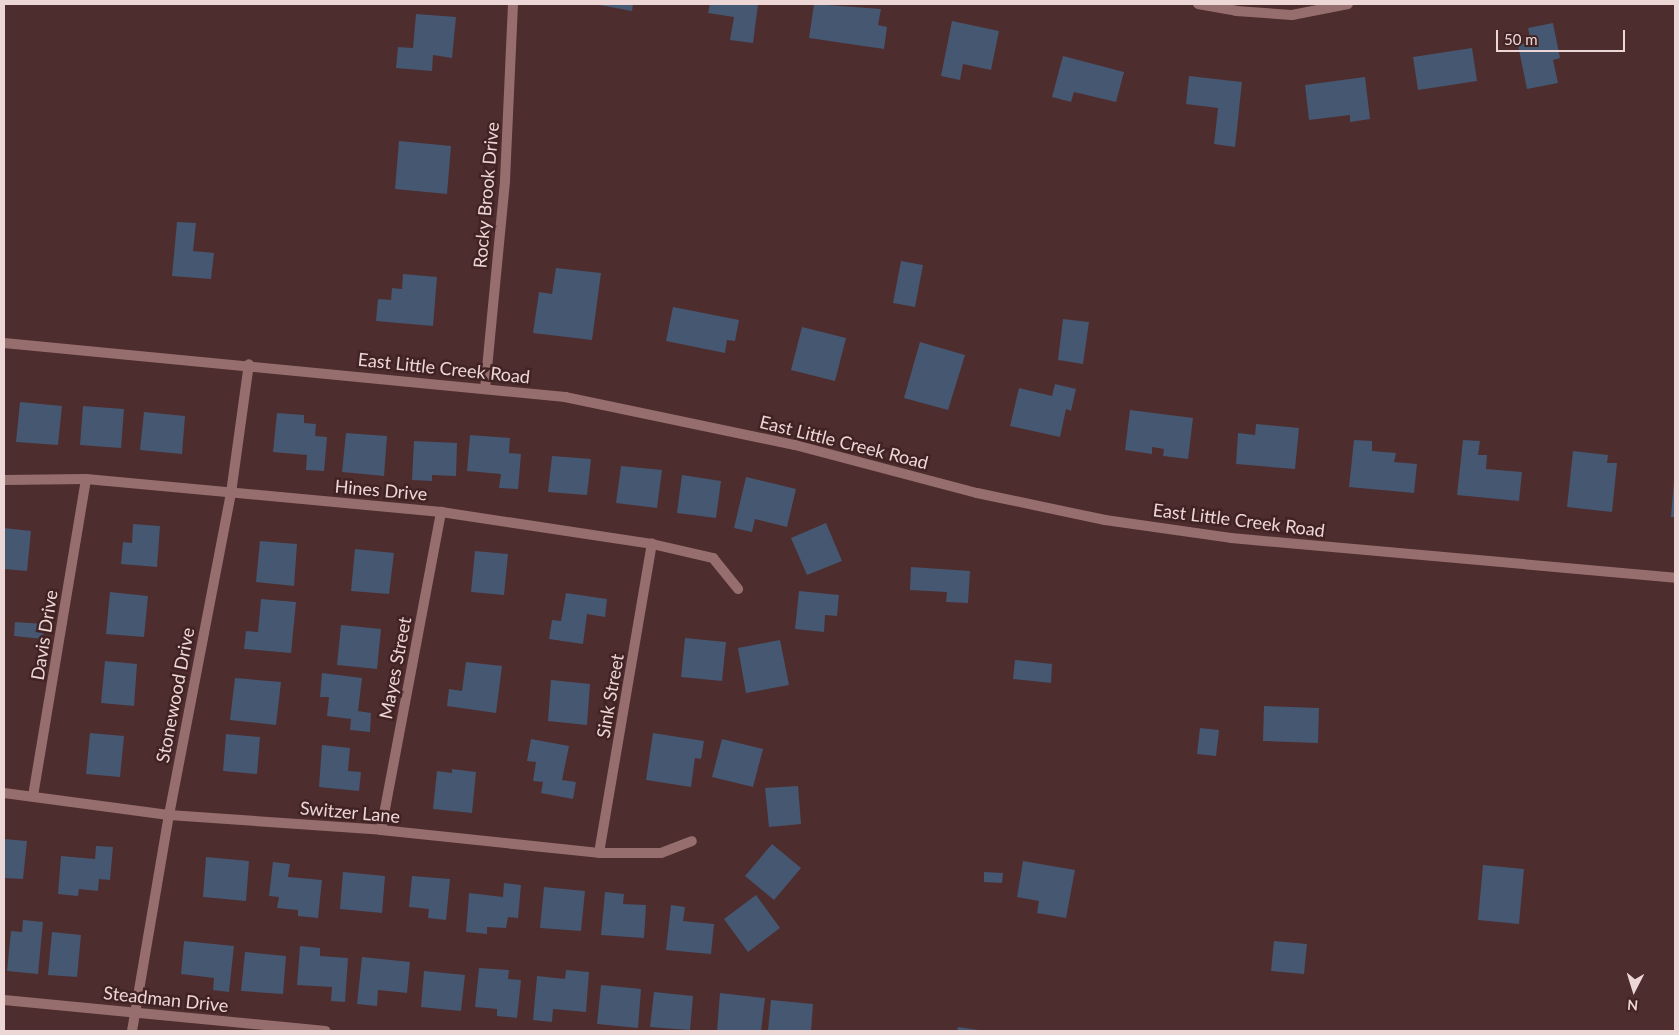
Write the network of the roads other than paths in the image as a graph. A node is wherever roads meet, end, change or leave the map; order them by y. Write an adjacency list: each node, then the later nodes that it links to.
1 (512, 4): 6 (street, Rocky Brook Drive)
2 (1198, 4): 3 (street)
3 (1348, 4)
4 (4, 342): 5 (street, East Little Creek Road)
5 (249, 364): 6 (street, East Little Creek Road); 9 (street, Stonewood Drive)
6 (485, 389): 12 (street, East Little Creek Road)
7 (86, 479): 8 (street, Hines Drive); 9 (street, Hines Drive); 15 (street, Davis Drive)
8 (4, 480)
9 (231, 493): 10 (street, Hines Drive); 16 (street, Stonewood Drive)
10 (441, 512): 11 (street, Hines Drive); 17 (street, Mayes Street)
11 (652, 544): 13 (street, Hines Drive); 19 (street, Sink Street)
12 (1675, 578)
13 (738, 589)
14 (4, 793): 15 (street, Switzer Lane)
15 (33, 796): 16 (street, Switzer Lane)
16 (169, 815): 17 (street, Switzer Lane); 21 (street, Stonewood Drive)
17 (381, 830): 19 (street, Switzer Lane)
18 (692, 841): 19 (street, Switzer Lane)
19 (599, 853)
20 (4, 1000): 21 (street, Steadman Drive)
21 (135, 1014): 22 (street, Stonewood Drive); 23 (street, Steadman Drive)
22 (132, 1031)
23 (326, 1031)

